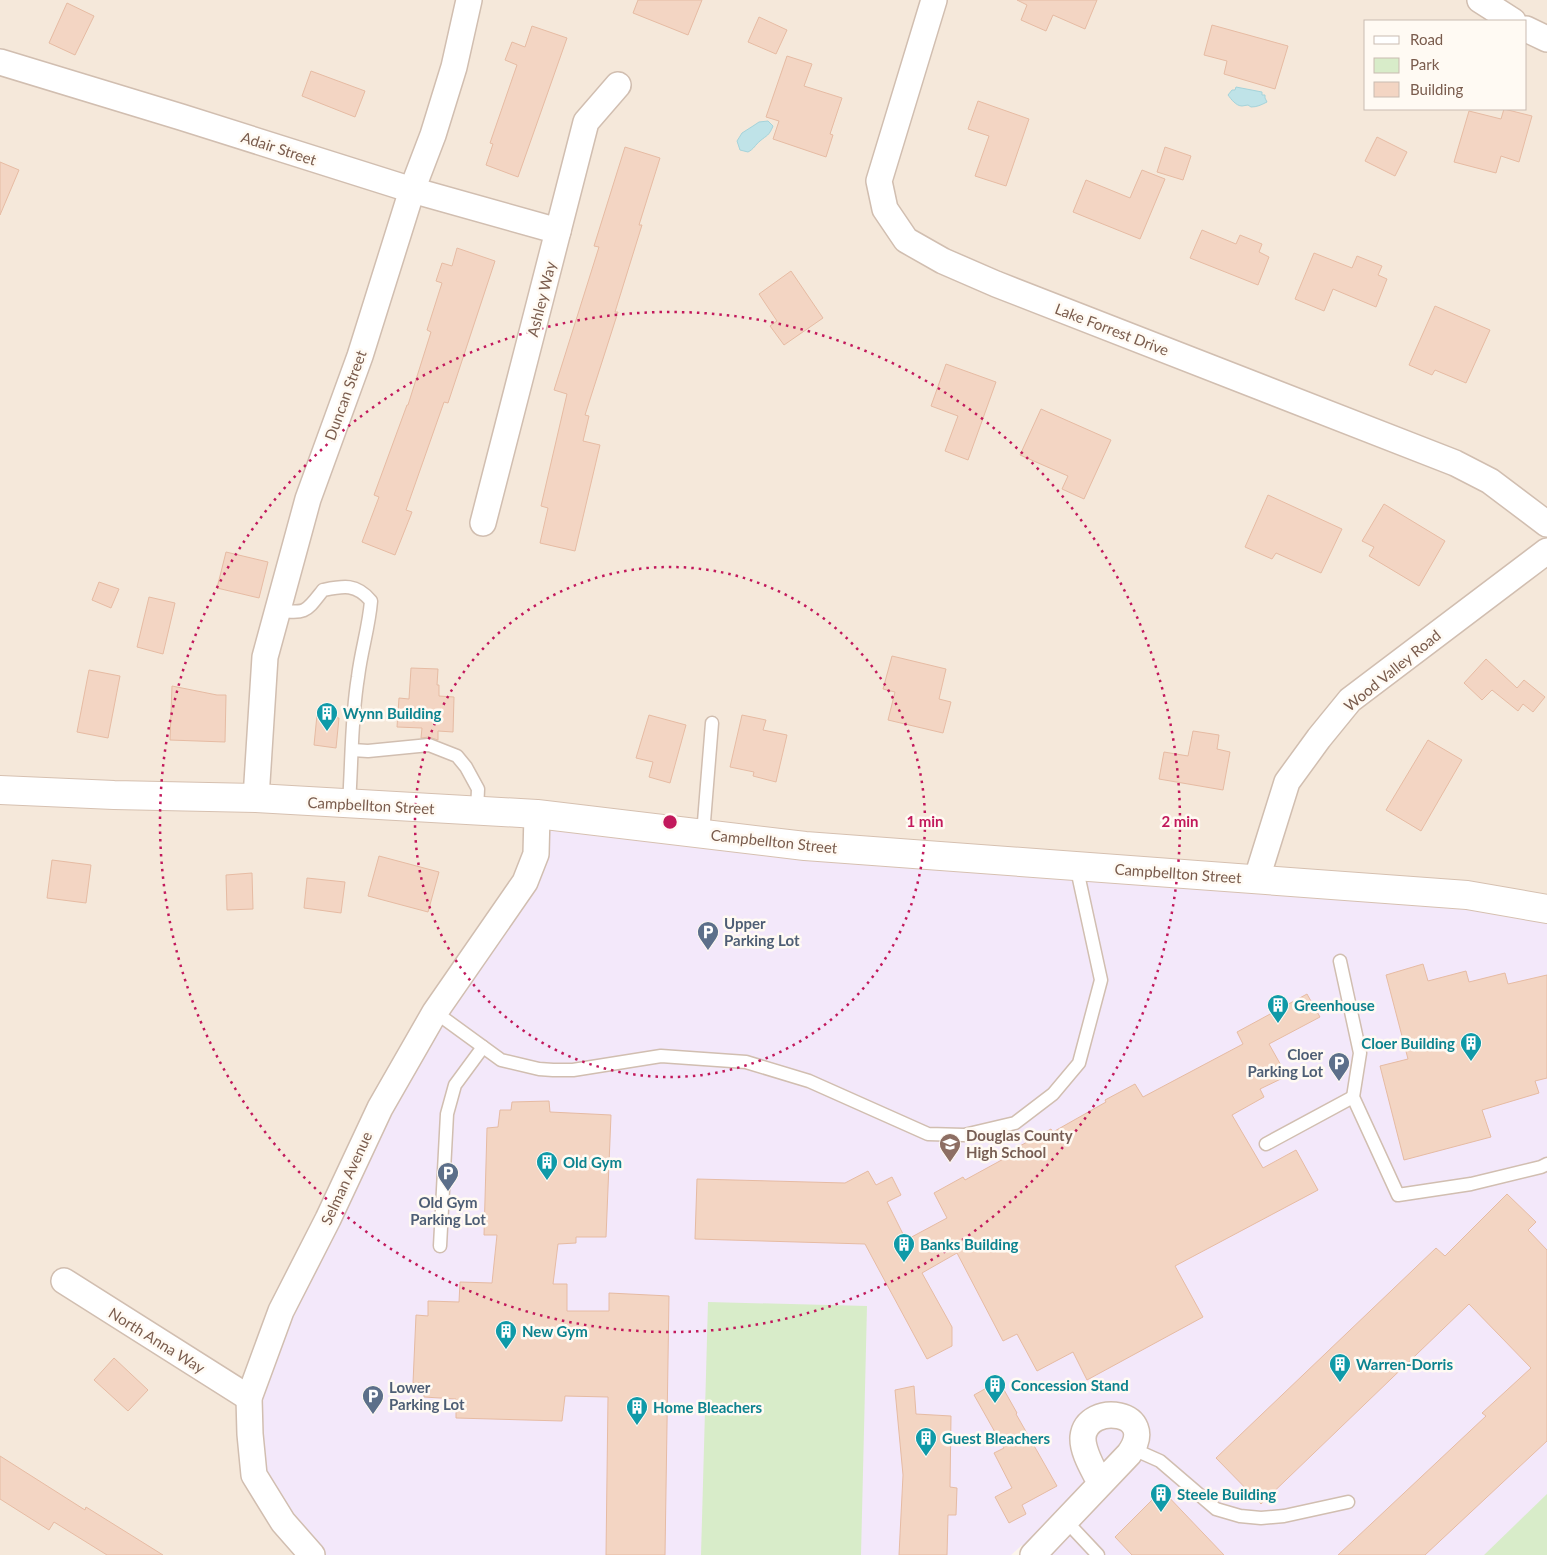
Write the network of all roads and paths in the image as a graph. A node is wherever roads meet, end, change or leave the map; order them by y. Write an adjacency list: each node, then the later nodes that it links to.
1 (469, 0): 9 (street, Duncan Street)
2 (934, 0): 12 (street, Lake Forrest Drive)
3 (1480, 0): 4 (street)
4 (1511, 20)
5 (1527, 30): 6 (street)
6 (1547, 40)
7 (0, 62): 9 (street, Adair Street)
8 (618, 85): 10 (street, Ashley Way)
9 (412, 190): 10 (street, Adair Street); 14 (street, Duncan Street)
10 (558, 231): 11 (street, Ashley Way)
11 (483, 523)
12 (1547, 524)
13 (1547, 551): 24 (street, Wood Valley Road)
14 (277, 610): 16 (lane); 18 (street, Duncan Street)
15 (712, 724): 22 (lane)
16 (352, 750): 19 (lane); 20 (lane)
17 (0, 790): 18 (main road, Campbellton Street)
18 (256, 798): 19 (main road, Campbellton Street)
19 (349, 803): 20 (main road, Campbellton Street)
20 (476, 811): 21 (main road, Campbellton Street)
21 (537, 814): 22 (main road, Campbellton Street); 27 (street, Selman Avenue)
22 (703, 834): 23 (main road, Campbellton Street)
23 (1076, 865): 24 (main road, Campbellton Street); 28 (lane)
24 (1257, 878): 25 (main road, Campbellton Street)
25 (1547, 909)
26 (1340, 961): 29 (lane)
27 (435, 1012): 28 (lane); 34 (street, Selman Avenue)
28 (483, 1047): 32 (lane)
29 (1353, 1097): 30 (lane); 31 (lane)
30 (1266, 1144)
31 (1547, 1164)
32 (440, 1246)
33 (64, 1281): 34 (street, North Anna Way)
34 (249, 1398): 39 (street, Selman Avenue)
35 (1133, 1449): 36 (street); 36 (street); 37 (lane)
36 (1100, 1483): 38 (street)
37 (1348, 1502)
38 (1066, 1520): 40 (street); 41 (lane)
39 (312, 1555)
40 (1033, 1555)
41 (1098, 1555)

